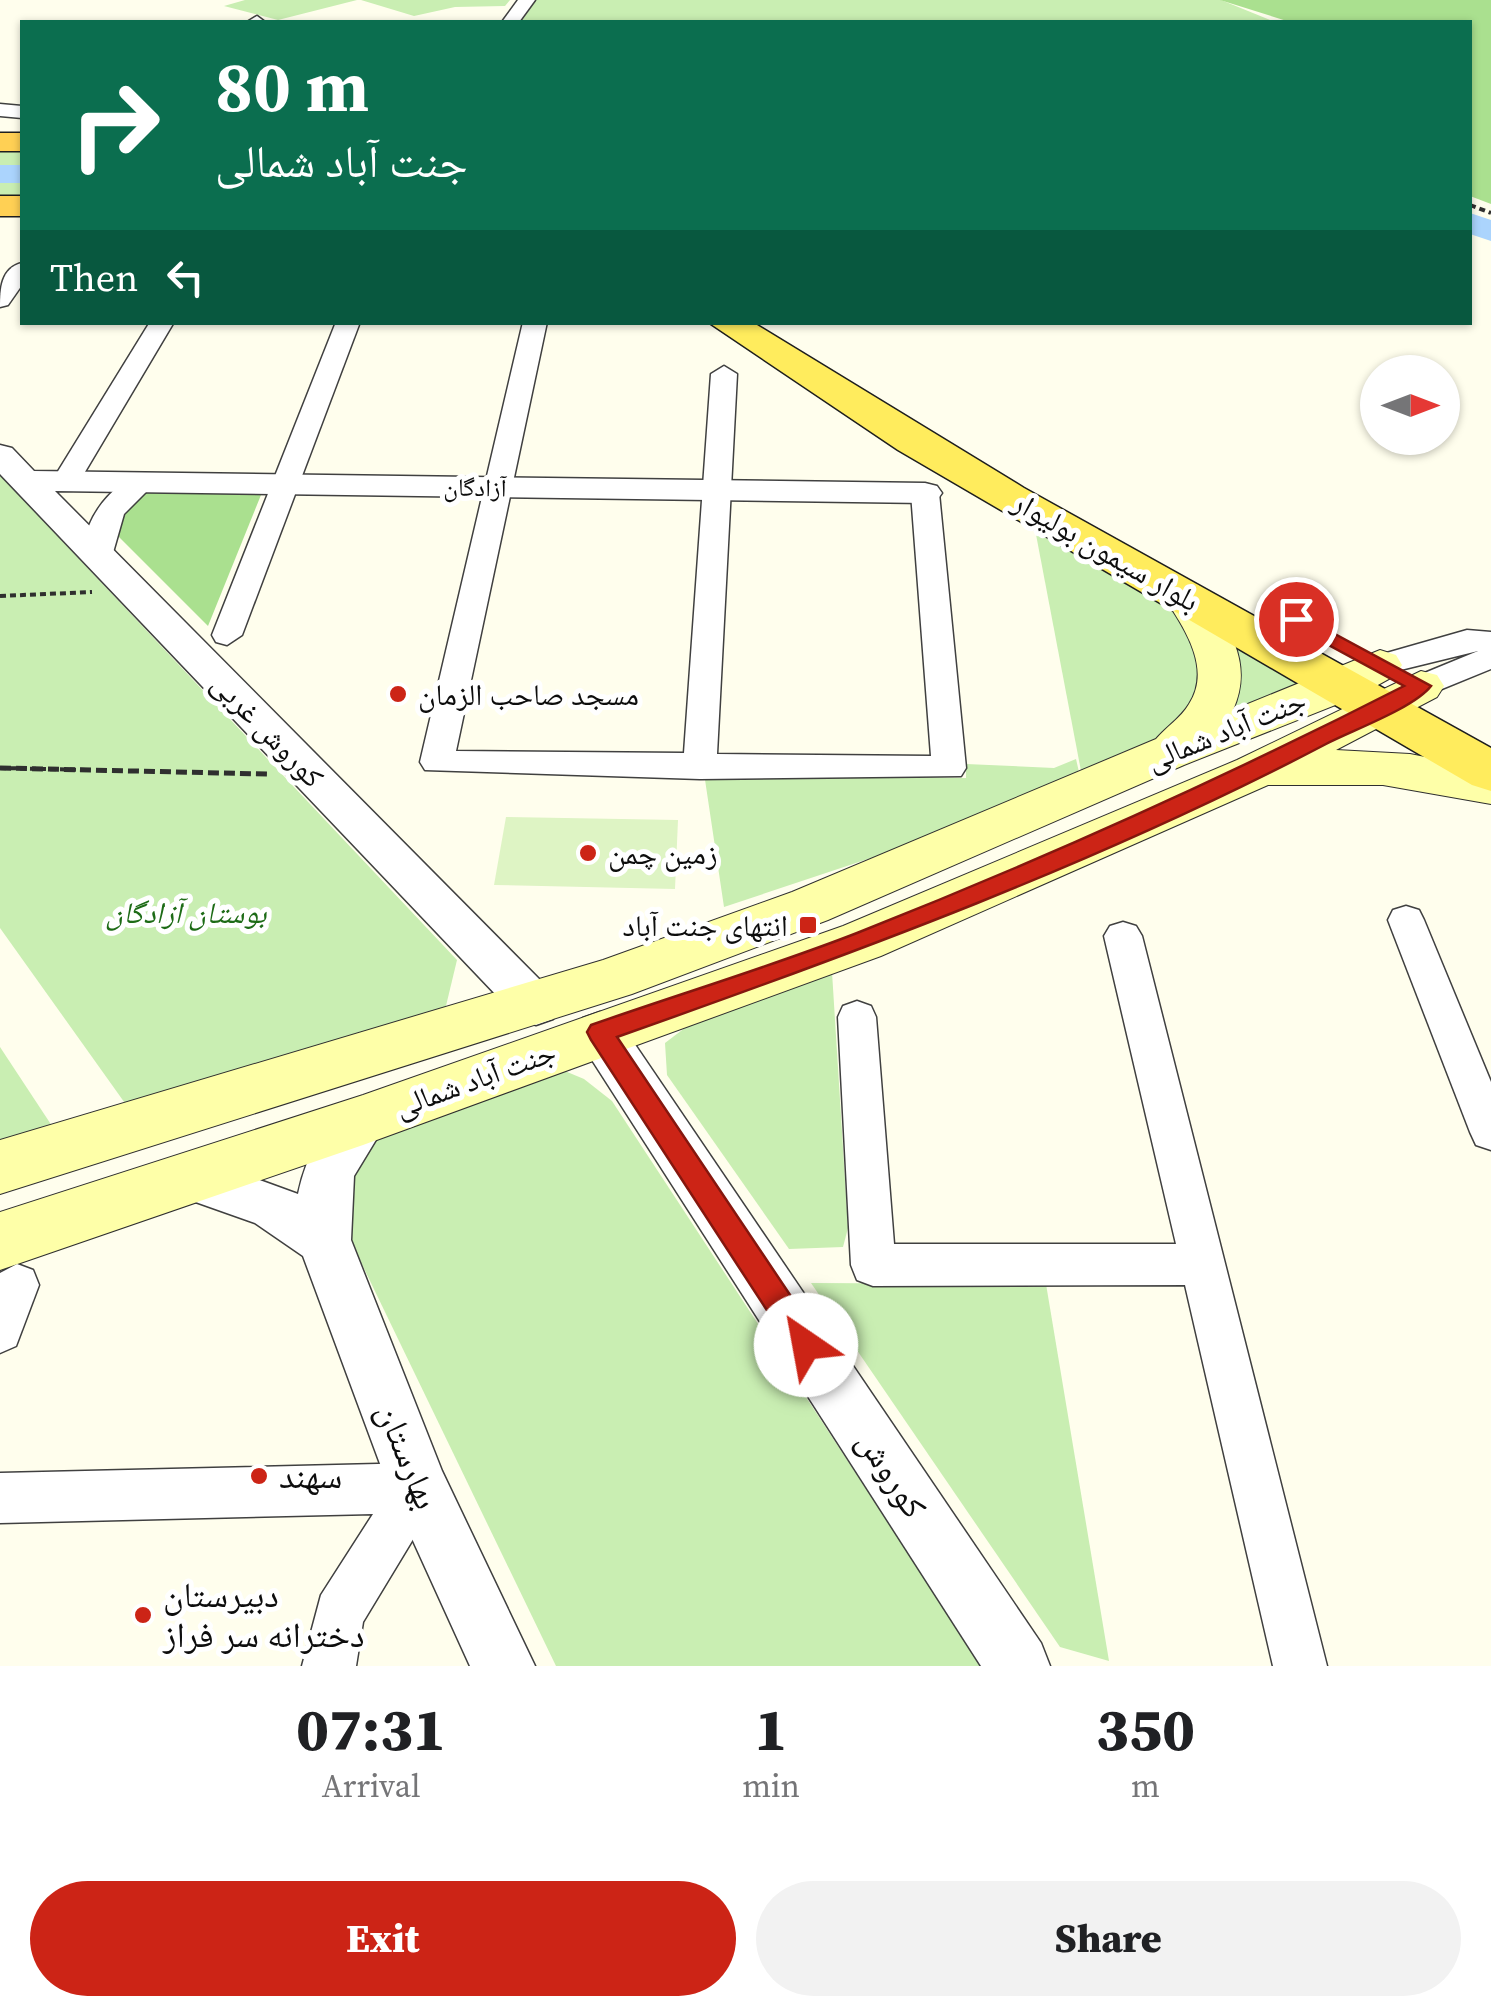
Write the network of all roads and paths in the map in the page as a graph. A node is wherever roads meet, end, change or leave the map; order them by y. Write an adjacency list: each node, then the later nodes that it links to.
1 (527, 0): 2 (street)
2 (512, 20)
3 (20, 273): 4 (street)
4 (0, 300)
5 (160, 325): 12 (street)
6 (347, 325): 14 (street)
7 (533, 325): 15 (street)
8 (730, 325): 20 (main road, بلوار سیمون بولیوار)
9 (787, 325): 25 (main road, بلوار سیمون بولیوار)
10 (724, 374): 16 (street)
11 (13, 468): 12 (street, آزادگان); 18 (street, کوروش غربی)
12 (66, 481): 13 (street, آزادگان)
13 (142, 482): 14 (street, آزادگان); 18 (street)
14 (286, 484): 15 (street, آزادگان); 22 (street)
15 (498, 487): 16 (street, آزادگان); 28 (street)
16 (717, 490): 17 (street, آزادگان); 28 (street)
17 (925, 493): 28 (street)
18 (100, 558): 19 (street, کوروش غربی)
19 (132, 590): 21 (path); 32 (street, کوروش غربی)
20 (1182, 594): 25 (main road, بلوار سیمون بولیوار); 27 (main road)
21 (0, 596)
22 (227, 635)
23 (1491, 642): 25 (street, جنت آباد شمالی)
24 (1491, 658): 25 (street, جنت آباد شمالی)
25 (1381, 685): 26 (main road, بلوار سیمون بولیوار); 27 (main road, جنت آباد شمالی); 30 (main road, جنت آباد شمالی); 31 (main road, بلوار سیمون بولیوار)
26 (1491, 727)
27 (1167, 753): 36 (main road, جنت آباد شمالی)
28 (700, 767)
29 (0, 768): 32 (path)
30 (1254, 772): 33 (main road); 38 (main road, جنت آباد شمالی)
31 (1491, 772)
32 (312, 776): 36 (street, کوروش غربی)
33 (1491, 787)
34 (1406, 920): 40 (street)
35 (1123, 936): 45 (street)
36 (536, 1006): 41 (main road, جنت آباد شمالی)
37 (856, 1017): 45 (street)
38 (600, 1032): 39 (main road, جنت آباد شمالی); 51 (street, کوروش)
39 (363, 1120): 42 (main road, جنت آباد شمالی); 43 (street, بهارستان)
40 (1491, 1132)
41 (0, 1167)
42 (191, 1178): 43 (street); 44 (main road, جنت آباد شمالی)
43 (324, 1240): 47 (street, بهارستان)
44 (9, 1263): 46 (street)
45 (1203, 1264): 52 (street)
46 (0, 1331)
47 (419, 1488): 48 (street); 49 (street); 50 (street, بهارستان)
48 (0, 1498)
49 (329, 1666)
50 (503, 1666)
51 (1018, 1666)
52 (1300, 1666)

